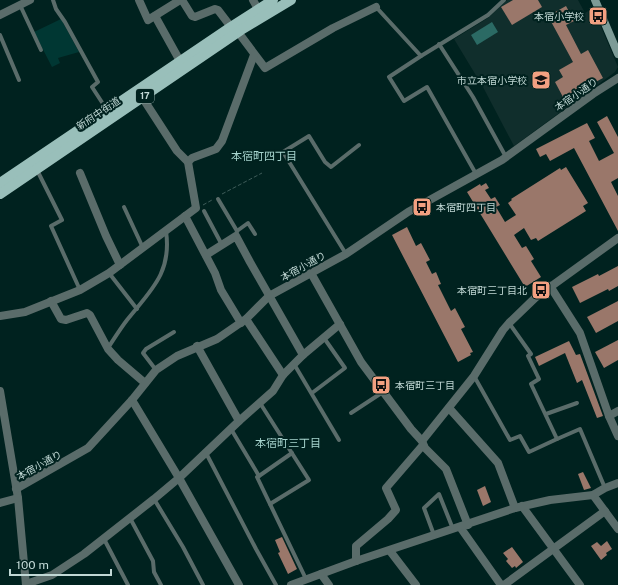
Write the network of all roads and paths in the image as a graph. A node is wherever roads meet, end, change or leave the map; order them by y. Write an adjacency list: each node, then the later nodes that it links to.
1 (30, 0): 10 (street)
2 (53, 0): 26 (lane)
3 (139, 0): 14 (street)
4 (181, 0): 14 (street); 15 (street)
5 (253, 0): 12 (street)
6 (273, 0): 12 (main road, 新府中街道 / 17)
7 (291, 0): 15 (main road, 新府中街道 / 17)
8 (504, 0): 17 (lane)
9 (595, 0): 19 (street)
10 (20, 6): 13 (street); 18 (lane)
11 (376, 7): 20 (street); 21 (lane)
12 (258, 9): 15 (main road, 新府中街道 / 17)
13 (0, 15)
14 (155, 16): 22 (street)
15 (234, 30): 20 (street); 22 (main road, 新府中街道 / 17); 25 (main road, 新府中街道 / 17)
16 (0, 35): 24 (lane)
17 (440, 44): 21 (lane); 28 (lane)
18 (41, 50)
19 (618, 54)
20 (254, 55): 29 (street)
21 (421, 56): 33 (lane)
22 (180, 61): 26 (main road, 新府中街道 / 17)
23 (618, 78): 28 (street, 本宿小通り)
24 (19, 80)
25 (142, 97): 29 (street); 30 (main road, 新府中街道 / 17)
26 (107, 111): 34 (main road, 新府中街道 / 17)
27 (359, 145): 48 (lane)
28 (506, 157): 33 (street, 本宿小通り)
29 (188, 162): 39 (street)
30 (36, 169): 35 (main road, 新府中街道 / 17); 54 (lane)
31 (80, 173): 50 (street)
32 (262, 173): 36 (path)
33 (476, 174): 48 (street, 本宿小通り)
34 (0, 183)
35 (0, 194)
36 (218, 198): 43 (lane)
37 (212, 200): 39 (path)
38 (124, 207): 47 (lane)
39 (196, 208): 41 (street)
40 (204, 211): 46 (lane)
41 (185, 216): 42 (street); 49 (street)
42 (166, 231): 47 (street); 57 (lane)
43 (236, 233): 44 (lane); 46 (street); 55 (street)
44 (255, 234)
45 (618, 238): 53 (street)
46 (222, 245): 49 (street)
47 (143, 248): 50 (street)
48 (346, 254): 52 (street, 本宿小通り)
49 (206, 255): 59 (street)
50 (120, 265): 51 (street)
51 (109, 273): 54 (street); 57 (lane)
52 (311, 273): 55 (street, 本宿小通り); 61 (street)
53 (550, 286): 60 (street); 82 (street)
54 (80, 290): 56 (street)
55 (269, 296): 59 (street, 本宿小通り); 66 (street)
56 (51, 301): 58 (street); 65 (street)
57 (137, 309): 65 (lane)
58 (0, 316)
59 (243, 321): 64 (street, 本宿小通り); 69 (street)
60 (509, 323): 70 (street); 81 (lane)
61 (340, 324): 63 (street); 73 (street)
62 (174, 332): 68 (lane)
63 (324, 337): 66 (street); 74 (lane)
64 (197, 346): 68 (street, 本宿小通り); 83 (street)
65 (108, 349): 71 (street)
66 (303, 355): 67 (street)
67 (294, 364): 69 (street); 74 (lane)
68 (156, 370): 71 (street, 本宿小通り)
69 (283, 375): 76 (street)
70 (474, 376): 78 (street); 86 (lane)
71 (144, 383): 75 (street, 本宿小通り)
72 (0, 391): 95 (street)
73 (383, 392): 80 (lane); 88 (street)
74 (312, 393): 87 (lane)
75 (132, 400): 92 (street); 95 (street, 本宿小通り)
76 (260, 403): 83 (street); 90 (lane)
77 (577, 403): 81 (lane)
78 (449, 408): 88 (street); 101 (street)
79 (618, 411): 82 (street)
80 (351, 413)
81 (546, 414): 86 (lane)
82 (609, 416): 85 (street)
83 (239, 421): 84 (street)
84 (231, 429): 89 (street); 91 (lane)
85 (618, 436)
86 (557, 439): 94 (lane)
87 (339, 440)
88 (423, 443): 104 (street); 110 (street)
89 (206, 453): 92 (street); 118 (lane)
90 (292, 453): 91 (lane); 100 (lane)
91 (259, 476): 100 (lane)
92 (179, 478): 98 (street); 117 (street)
93 (618, 483): 94 (street)
94 (605, 488): 96 (street)
95 (16, 489): 97 (street)
96 (593, 495): 101 (street); 102 (street)
97 (18, 498): 99 (street); 113 (street)
98 (154, 499): 103 (street); 116 (lane)
99 (0, 503)
100 (270, 504): 112 (lane)
101 (519, 507): 104 (street); 108 (street)
102 (605, 511): 105 (street); 108 (street)
103 (130, 518): 107 (street); 115 (lane)
104 (460, 527): 106 (street); 106 (lane); 122 (street)
105 (618, 529)
106 (435, 536): 109 (street)
107 (103, 538): 113 (street); 114 (lane)
108 (552, 549): 123 (street); 124 (street)
109 (390, 551): 110 (street); 121 (street)
110 (356, 561): 111 (street)
111 (321, 574): 112 (street); 120 (street)
112 (306, 579): 119 (street)
113 (26, 584)
114 (128, 585)
115 (161, 585)
116 (203, 585)
117 (239, 585)
118 (276, 585)
119 (291, 585)
120 (329, 585)
121 (416, 585)
122 (500, 585)
123 (504, 585)
124 (580, 585)

